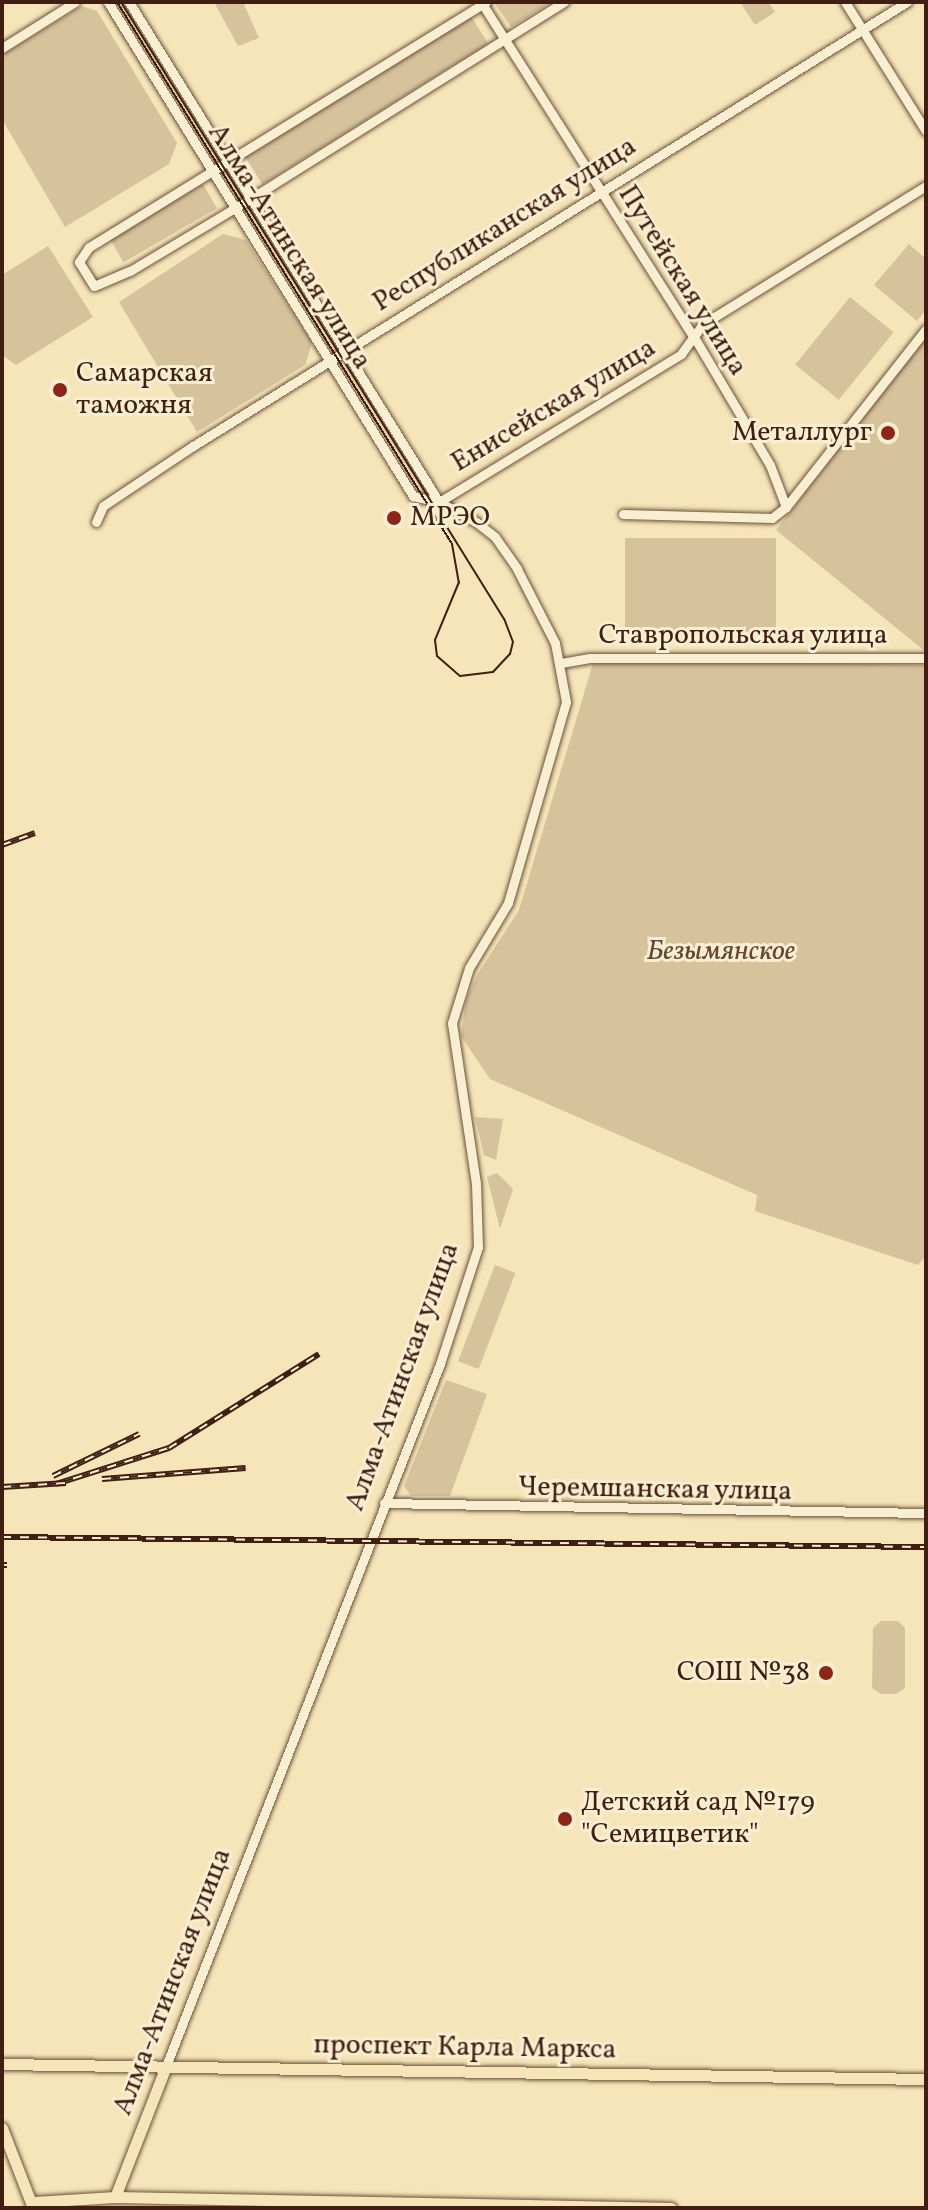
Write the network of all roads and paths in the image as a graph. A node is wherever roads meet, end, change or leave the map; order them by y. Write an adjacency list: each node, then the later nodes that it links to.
1 (75, 2): 10 (street)
2 (108, 2): 13 (street, Алма-Атинская улица)
3 (129, 2): 12 (street, Алма-Атинская улица)
4 (564, 2): 9 (street)
5 (845, 2): 8 (street)
6 (907, 2): 8 (street, Республиканская улица)
7 (483, 3): 9 (street, Путейская улица); 12 (street)
8 (863, 30): 11 (street); 15 (street, Республиканская улица)
9 (505, 39): 15 (street, Путейская улица); 16 (street)
10 (2, 48)
11 (926, 131)
12 (226, 161): 13 (street); 16 (street, Алма-Атинская улица)
13 (213, 169): 17 (street, Алма-Атинская улица); 17 (street)
14 (926, 186): 19 (street, Енисейская улица)
15 (600, 191): 19 (street, Путейская улица); 20 (street, Республиканская улица)
16 (251, 198): 17 (street); 20 (street, Алма-Атинская улица)
17 (235, 205): 21 (street, Алма-Атинская улица)
18 (926, 329): 23 (street)
19 (694, 337): 22 (street, Енисейская улица); 23 (street, Путейская улица)
20 (346, 351): 21 (street, Республиканская улица); 22 (street, Алма-Атинская улица)
21 (332, 360): 22 (street, Алма-Атинская улица); 25 (street, Республиканская улица)
22 (439, 502): 27 (street, Алма-Атинская улица)
23 (786, 507): 24 (street)
24 (623, 514)
25 (96, 522)
26 (926, 658): 27 (street, Ставропольская улица)
27 (561, 663): 28 (street, Алма-Атинская улица)
28 (384, 1503): 29 (street, Черемшанская улица); 31 (street, Алма-Атинская улица)
29 (926, 1513)
30 (2, 2064): 31 (main road, проспект Карла Маркса)
31 (166, 2066): 32 (main road, проспект Карла Маркса); 34 (main road, Алма-Атинская улица)
32 (926, 2079)
33 (2, 2128): 35 (main road)
34 (115, 2197): 35 (main road); 36 (main road)
35 (34, 2205)
36 (338, 2206): 37 (main road)
37 (671, 2208)

